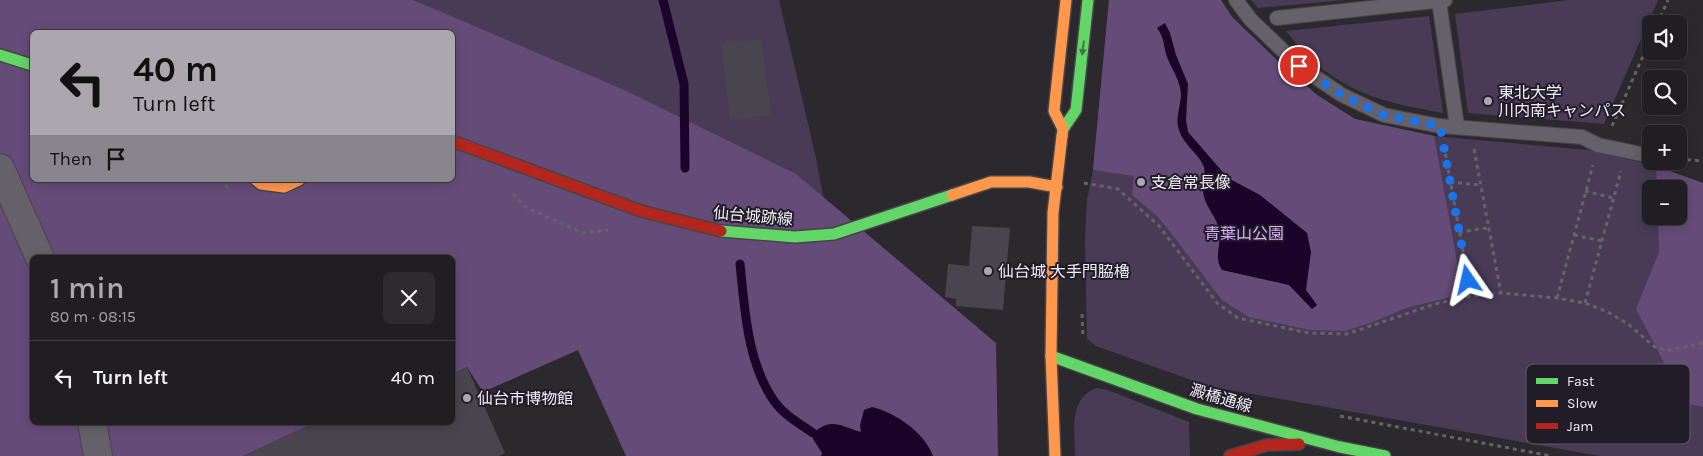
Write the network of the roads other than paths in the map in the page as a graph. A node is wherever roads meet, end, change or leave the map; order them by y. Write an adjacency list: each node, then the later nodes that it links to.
1 (1066, 0): 10 (street)
2 (1088, 0): 10 (street, one-way to 10)
3 (1236, 0): 9 (lane)
4 (1445, 0): 5 (lane)
5 (1439, 1): 6 (lane); 9 (lane)
6 (1277, 18)
7 (0, 55): 8 (street)
8 (30, 64)
9 (1464, 127): 12 (lane)
10 (1064, 129): 16 (street)
11 (455, 142): 16 (street, 仙台城跡線)
12 (1642, 154)
13 (0, 168): 17 (street)
14 (258, 182): 15 (street)
15 (295, 182)
16 (1057, 187): 18 (street)
17 (39, 255)
18 (1052, 356): 20 (street, 澱橋通線); 22 (street)
19 (93, 425): 21 (street)
20 (1340, 448): 23 (street); 24 (street, 澱橋通線)
21 (98, 456)
22 (1055, 456)
23 (1230, 456)
24 (1386, 456)

